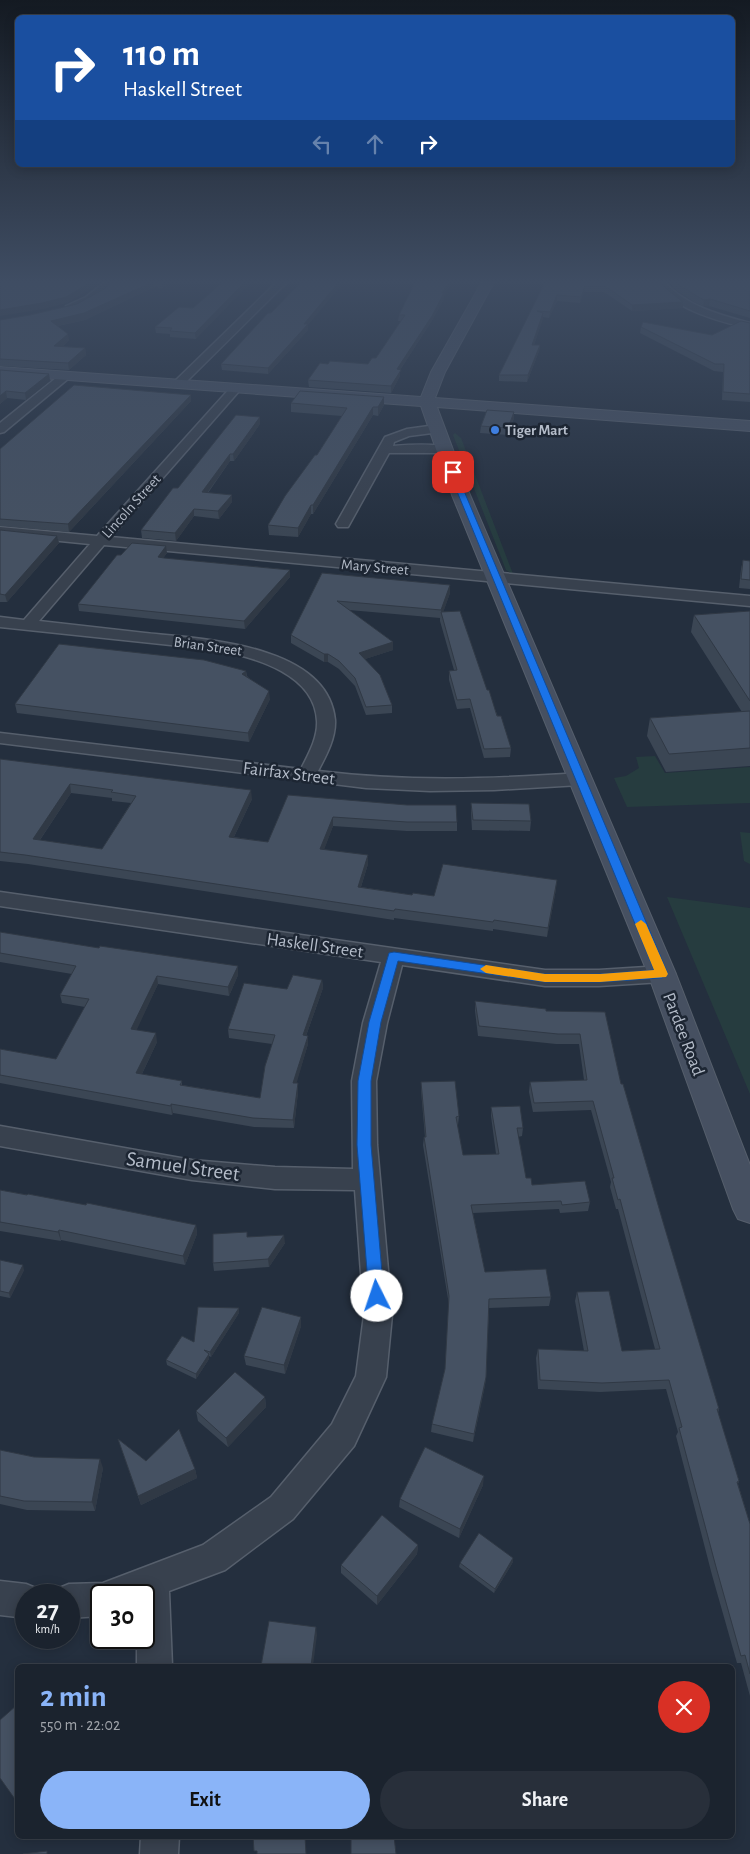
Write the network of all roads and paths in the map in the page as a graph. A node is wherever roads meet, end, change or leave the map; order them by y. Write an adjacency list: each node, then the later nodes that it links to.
1 (194, 369): 5 (street)
2 (440, 369): 7 (main road)
3 (0, 371): 4 (main road)
4 (65, 376): 5 (main road); 10 (street)
5 (178, 384): 6 (main road)
6 (236, 388): 7 (main road); 15 (street, Lincoln Street)
7 (427, 401): 8 (main road); 9 (main road, Pardee Road)
8 (750, 426)
9 (436, 429): 11 (street); 12 (main road, Pardee Road)
10 (0, 430)
11 (384, 450): 12 (street); 13 (street)
12 (444, 450): 16 (main road, Pardee Road)
13 (343, 524)
14 (0, 531): 15 (street, Mary Street)
15 (100, 541): 16 (street, Mary Street); 19 (street, Lincoln Street)
16 (495, 578): 17 (street, Mary Street); 22 (main road, Pardee Road)
17 (750, 601)
18 (0, 622): 19 (street, Brian Street)
19 (28, 625): 21 (street, Brian Street)
20 (0, 738): 21 (street, Fairfax Street)
21 (306, 775): 22 (street, Fairfax Street)
22 (580, 779): 25 (main road, Pardee Road)
23 (0, 899): 24 (street, Haskell Street)
24 (394, 956): 25 (street, Haskell Street); 27 (street)
25 (662, 974): 28 (main road, Pardee Road)
26 (0, 1136): 27 (street, Samuel Street)
27 (368, 1180): 29 (street)
28 (750, 1209)
29 (152, 1582): 30 (street); 33 (street)
30 (146, 1584)
31 (0, 1598): 32 (street)
32 (15, 1600)
33 (155, 1664)
34 (160, 1839): 35 (street)
35 (159, 1854)

